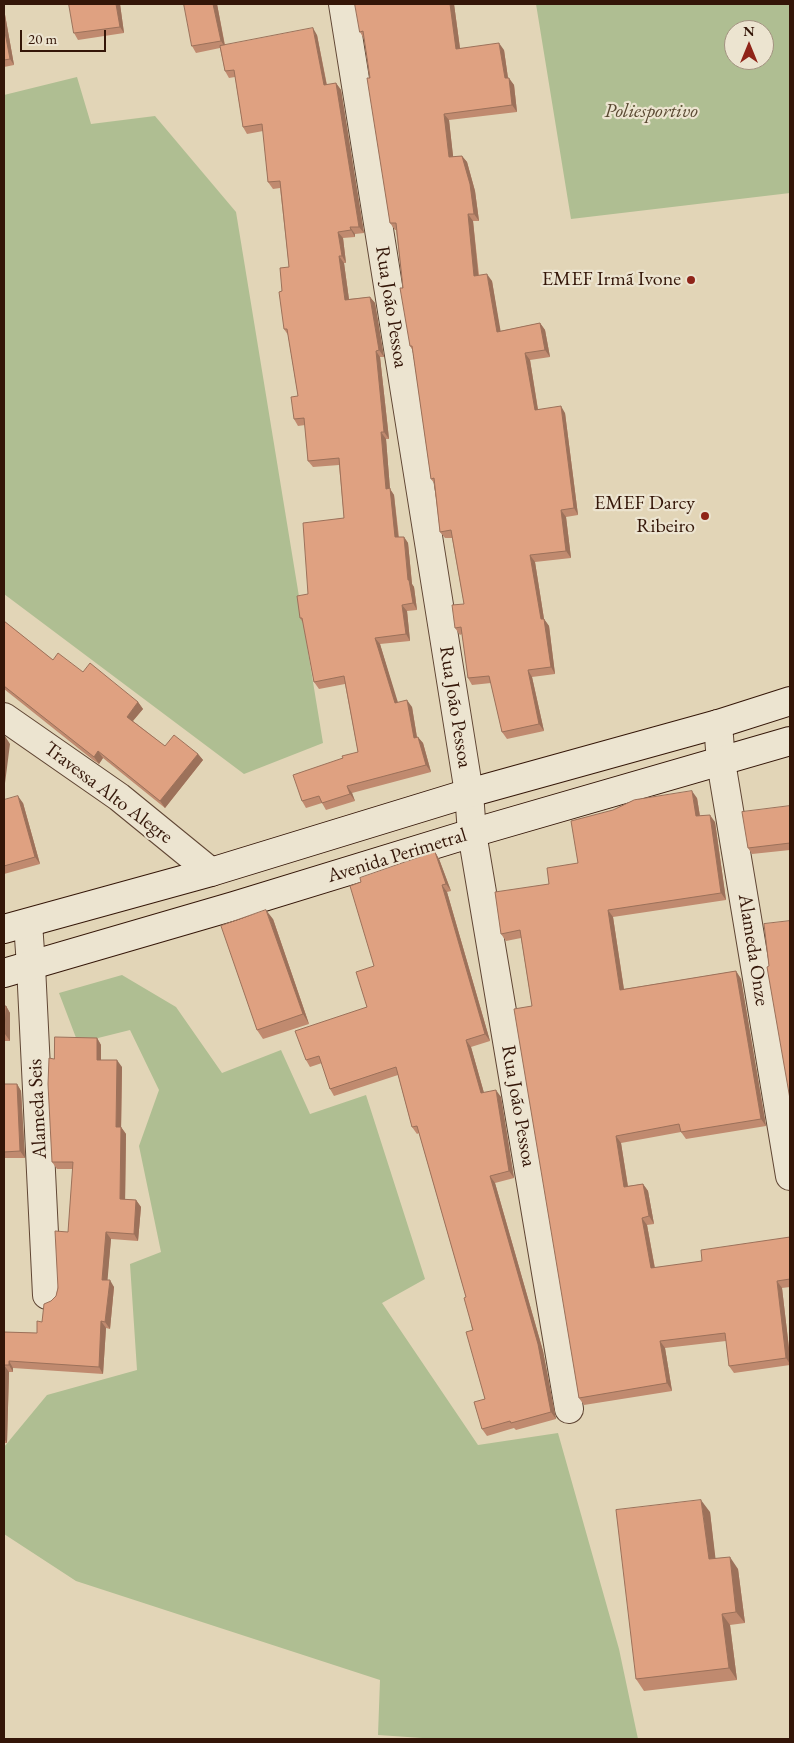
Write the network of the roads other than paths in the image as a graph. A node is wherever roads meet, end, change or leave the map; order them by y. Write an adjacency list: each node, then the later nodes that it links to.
1 (343, 4): 7 (street, Rua João Pessoa)
2 (790, 701): 4 (street, Avenida Perimetral)
3 (4, 717): 9 (street, Travessa Alto Alegre)
4 (718, 724): 6 (street, Alameda Onze); 7 (street, Avenida Perimetral)
5 (790, 741): 6 (street, Avenida Perimetral)
6 (721, 762): 8 (street, Avenida Perimetral); 15 (street, Alameda Onze)
7 (469, 793): 8 (street, Rua João Pessoa); 9 (street, Avenida Perimetral)
8 (472, 833): 12 (street, Avenida Perimetral); 17 (street, Rua João Pessoa)
9 (211, 872): 10 (street, Avenida Perimetral)
10 (125, 896): 11 (street, Avenida Perimetral); 12 (street)
11 (16, 926): 13 (street, Alameda Seis)
12 (135, 936): 13 (street, Avenida Perimetral)
13 (32, 966): 14 (street, Avenida Perimetral); 16 (street, Alameda Seis)
14 (4, 974)
15 (790, 1176)
16 (47, 1295)
17 (569, 1409)

